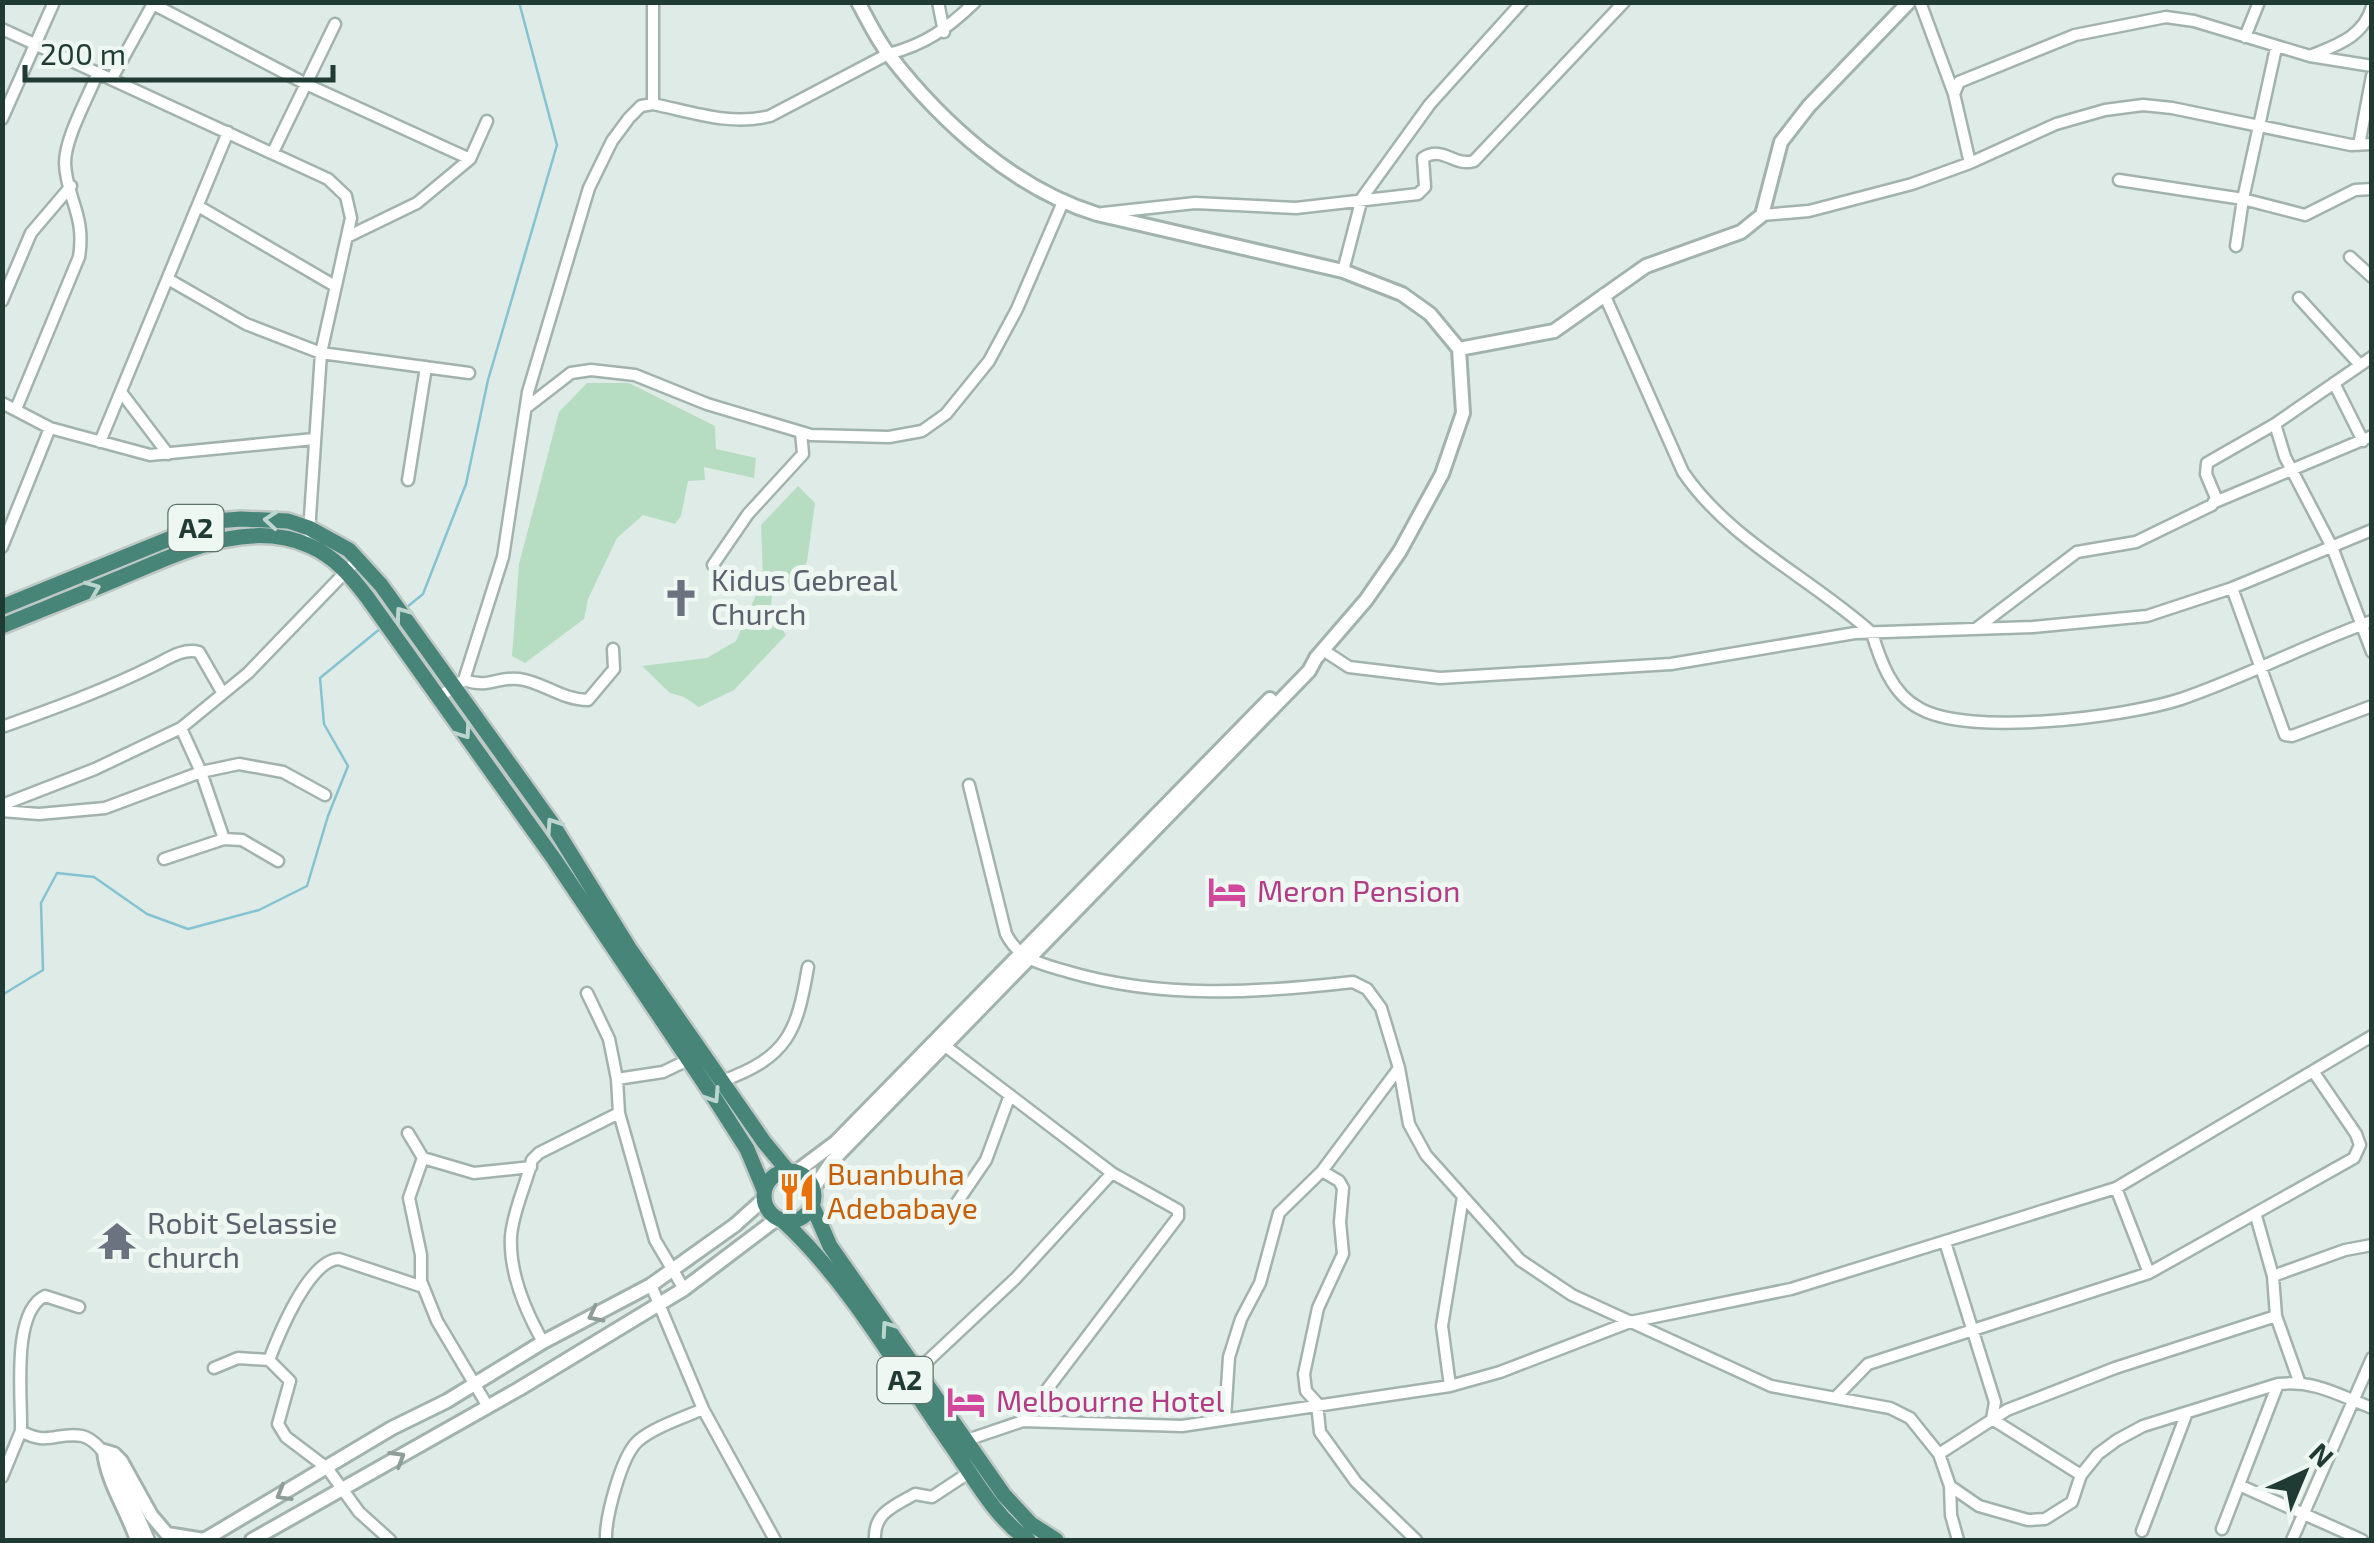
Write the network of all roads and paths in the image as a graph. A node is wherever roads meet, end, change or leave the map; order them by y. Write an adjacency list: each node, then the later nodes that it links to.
1 (54, 2): 17 (street)
2 (654, 2): 27 (street)
3 (858, 2): 19 (street)
4 (938, 2): 15 (street)
5 (976, 2): 15 (street)
6 (1522, 2): 39 (street)
7 (1624, 2): 39 (street)
8 (1909, 2): 44 (street)
9 (1920, 2): 26 (street)
10 (2258, 2): 16 (street)
11 (154, 3): 24 (street); 25 (street)
12 (2372, 6): 20 (street)
13 (335, 24): 25 (street)
14 (2, 29): 17 (street)
15 (944, 32): 19 (street)
16 (2245, 37): 18 (street); 26 (street)
17 (35, 43): 22 (street); 28 (street)
18 (2276, 48): 20 (street); 30 (street)
19 (888, 54): 27 (street); 41 (street)
20 (2310, 56): 21 (street)
21 (2372, 66)
22 (98, 72): 24 (street); 37 (street)
23 (2372, 76): 32 (street)
24 (112, 78): 31 (street)
25 (308, 85): 33 (street); 34 (street)
26 (1954, 94): 35 (street)
27 (653, 104): 64 (street)
28 (2, 119)
29 (487, 121): 34 (street)
30 (2259, 126): 32 (street); 35 (street); 40 (street)
31 (228, 132): 33 (street); 42 (street)
32 (2365, 144)
33 (273, 152): 45 (street)
34 (470, 159): 45 (street)
35 (1970, 162): 44 (street)
36 (2119, 180): 40 (street)
37 (71, 186): 54 (street); 65 (street)
38 (2372, 189): 40 (street)
39 (1362, 198): 43 (street); 48 (street)
40 (2243, 199): 46 (street)
41 (1063, 202): 43 (street); 68 (street)
42 (198, 206): 50 (street); 51 (street)
43 (1097, 214): 48 (street)
44 (1762, 215): 52 (street)
45 (348, 237): 51 (street)
46 (2236, 246)
47 (2350, 257): 49 (street)
48 (1342, 270): 55 (street)
49 (2372, 278)
50 (168, 280): 56 (street); 62 (street)
51 (336, 286): 56 (street)
52 (1604, 294): 55 (street); 87 (street)
53 (2299, 298): 58 (street)
54 (2, 301)
55 (1460, 348): 90 (street)
56 (321, 353): 59 (street); 69 (street)
57 (2372, 357): 58 (street)
58 (2360, 365): 61 (street)
59 (426, 367): 60 (street); 74 (street)
60 (469, 373)
61 (2334, 383): 66 (street); 70 (street)
62 (121, 392): 71 (street); 72 (street)
63 (2, 403): 65 (street)
64 (526, 408): 68 (street); 92 (street)
65 (16, 409): 67 (street)
66 (2275, 424): 73 (street); 75 (street)
67 (50, 428): 71 (street); 79 (street)
68 (801, 432): 81 (street)
69 (314, 438): 72 (street); 77 (street)
70 (2367, 439): 73 (street)
71 (100, 442): 72 (street)
72 (168, 454)
73 (2293, 472): 75 (street); 78 (street)
74 (408, 480)
75 (2215, 502): 86 (street)
76 (2372, 530): 78 (street)
77 (308, 536): 80 (highway, A2); 83 (highway, A2, one-way to 83); 85 (highway, A2, one-way to 77)
78 (2332, 546): 82 (street); 84 (street)
79 (2, 547)
80 (352, 565): 92 (highway, A2, one-way to 80); 93 (street); 94 (highway, A2)
81 (713, 565)
82 (2232, 588): 86 (street); 91 (street)
83 (2, 607)
84 (2366, 623): 89 (street); 91 (street)
85 (2, 626)
86 (1976, 629): 87 (street)
87 (1872, 632): 90 (street); 91 (street)
88 (613, 649): 92 (street)
89 (2372, 652)
90 (1320, 654): 107 (street)
91 (2262, 666): 95 (street)
92 (459, 684): 94 (street); 105 (highway, A2, one-way to 92)
93 (222, 692): 96 (street); 97 (street)
94 (439, 697): 105 (highway, A2, one-way to 105)
95 (2372, 706)
96 (2, 728)
97 (180, 728): 98 (street); 101 (street)
98 (202, 772): 100 (street); 101 (street); 102 (street)
99 (969, 785): 107 (street)
100 (326, 795)
101 (2, 808)
102 (224, 839): 103 (street); 104 (street)
103 (164, 858)
104 (278, 860)
105 (598, 912): 106 (highway)
106 (624, 952): 112 (highway, A2); 116 (highway, A2)
107 (1023, 956): 111 (street); 113 (street)
108 (808, 967): 116 (street)
109 (587, 993): 115 (street)
110 (2372, 1036): 114 (street)
111 (940, 1042): 117 (street); 123 (street); 127 (street)
112 (688, 1060): 115 (street); 126 (highway, A2, one-way to 126)
113 (1399, 1068): 122 (street); 128 (street)
114 (2313, 1070): 125 (street); 130 (street)
115 (617, 1079): 118 (street)
116 (722, 1081): 123 (highway, A2)
117 (1010, 1095): 124 (street); 129 (street)
118 (619, 1113): 121 (street); 134 (street)
119 (408, 1133): 120 (street)
120 (423, 1158): 121 (street); 138 (street)
121 (530, 1167): 145 (street)
122 (1322, 1171): 156 (street); 161 (street)
123 (792, 1172): 126 (highway); 127 (highway, A2)
124 (1112, 1173): 149 (street); 163 (street)
125 (2116, 1188): 132 (street); 135 (street)
126 (764, 1194): 131 (highway, A2); 134 (street)
127 (813, 1197): 131 (highway); 149 (highway, A2, one-way to 127)
128 (1464, 1197): 143 (street); 153 (street)
129 (956, 1204)
130 (2256, 1216): 135 (street); 136 (street)
131 (780, 1219): 139 (street); 165 (highway, A2)
132 (1945, 1242): 143 (street); 144 (street)
133 (2372, 1246): 136 (street)
134 (671, 1270): 137 (street); 139 (street)
135 (2148, 1272): 144 (street)
136 (2273, 1276): 142 (street)
137 (651, 1285): 140 (street); 145 (street, one-way to 145)
138 (423, 1287): 147 (street); 150 (street)
139 (684, 1289): 140 (street)
140 (660, 1304): 157 (street); 159 (street)
141 (80, 1306): 164 (street)
142 (2276, 1316): 151 (street); 162 (street)
143 (1630, 1322): 153 (street); 154 (street)
144 (1970, 1330): 154 (street); 162 (street)
145 (543, 1342): 150 (street)
146 (2372, 1358): 155 (street)
147 (269, 1360): 148 (street); 168 (street)
148 (214, 1368)
149 (918, 1370): 165 (highway, A2)
150 (474, 1382): 157 (street); 168 (street)
151 (2299, 1382): 152 (street); 155 (street)
152 (2278, 1384): 160 (street); 172 (street)
153 (1450, 1386): 156 (street)
154 (1835, 1398): 167 (street)
155 (2352, 1400): 158 (street); 175 (street)
156 (1317, 1403): 161 (street); 189 (street)
157 (487, 1405): 174 (street, one-way to 157)
158 (2372, 1408)
159 (703, 1409): 184 (street); 185 (street)
160 (2186, 1415): 170 (street); 178 (street)
161 (1225, 1418): 163 (street)
162 (1992, 1419): 167 (street); 170 (street)
163 (1023, 1421): 165 (street)
164 (22, 1431): 166 (street); 171 (street)
165 (959, 1444): 169 (highway, A2); 188 (highway, A2)
166 (104, 1451): 179 (street); 180 (street); 181 (street)
167 (1939, 1454): 173 (street)
168 (327, 1468): 174 (street); 181 (street, one-way to 181)
169 (970, 1472): 186 (street); 187 (highway, A2)
170 (2081, 1475): 173 (street)
171 (2, 1476)
172 (2239, 1485): 175 (street); 177 (street)
173 (1950, 1486): 190 (street)
174 (345, 1489): 182 (street); 183 (street)
175 (2304, 1512): 191 (street); 192 (street)
176 (2372, 1528): 192 (street)
177 (2222, 1529)
178 (2142, 1532)
179 (136, 1540)
180 (150, 1540)
181 (204, 1540)
182 (252, 1540)
183 (390, 1540)
184 (606, 1540)
185 (775, 1540)
186 (875, 1540)
187 (1028, 1540)
188 (1056, 1540)
189 (1416, 1540)
190 (1958, 1540)
191 (2292, 1540)
192 (2364, 1540)

